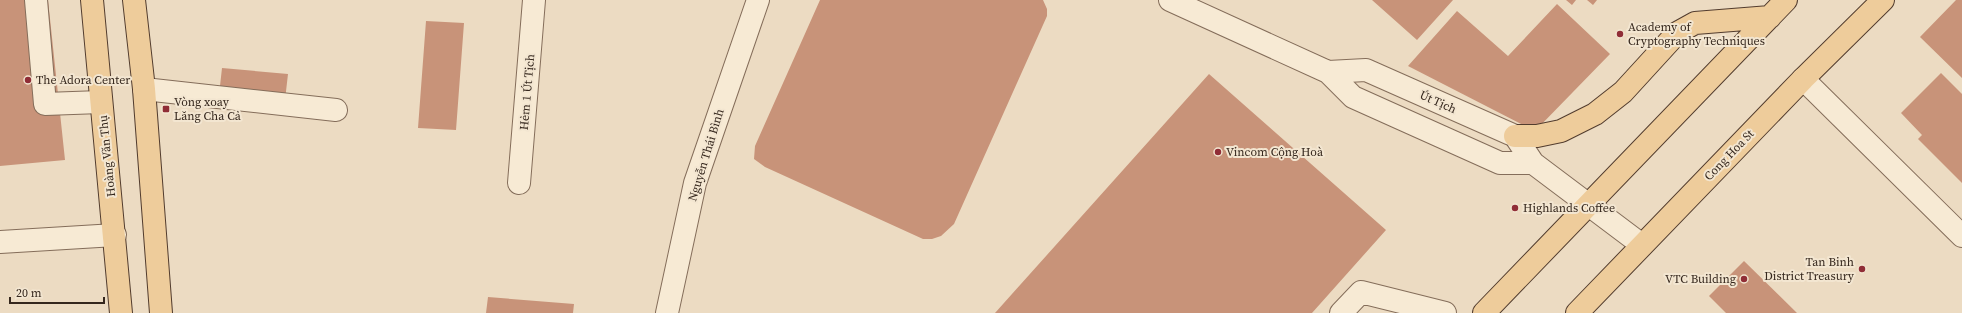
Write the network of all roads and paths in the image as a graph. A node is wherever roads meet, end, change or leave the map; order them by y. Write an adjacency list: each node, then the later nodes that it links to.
1 (36, 0): 13 (street)
2 (92, 0): 13 (main road, Hoàng Văn Thụ)
3 (134, 0): 12 (main road)
4 (534, 0): 17 (street, Hẻm 1 Út Tịch)
5 (758, 0): 25 (street, Nguyễn Thái Bình)
6 (1170, 0): 10 (street, Út Tịch)
7 (1786, 0): 9 (main road)
8 (1883, 0): 11 (main road, Cong Hoa St)
9 (1770, 17): 15 (main road); 18 (main road)
10 (1328, 72): 15 (street, Út Tịch); 16 (street, Út Tịch)
11 (1803, 79): 20 (street); 22 (main road, Cong Hoa St)
12 (144, 89): 14 (street); 24 (main road)
13 (101, 102): 19 (main road, Hoàng Văn Thụ)
14 (336, 110)
15 (1515, 136): 16 (street)
16 (1533, 163): 18 (street)
17 (519, 183)
18 (1589, 204): 22 (street); 28 (main road)
19 (115, 235): 21 (street); 23 (main road, Hoàng Văn Thụ)
20 (1962, 236)
21 (0, 242)
22 (1642, 245): 29 (main road, Cong Hoa St)
23 (121, 313)
24 (161, 313)
25 (667, 313)
26 (1341, 313): 27 (street)
27 (1445, 313)
28 (1484, 313)
29 (1577, 313)

